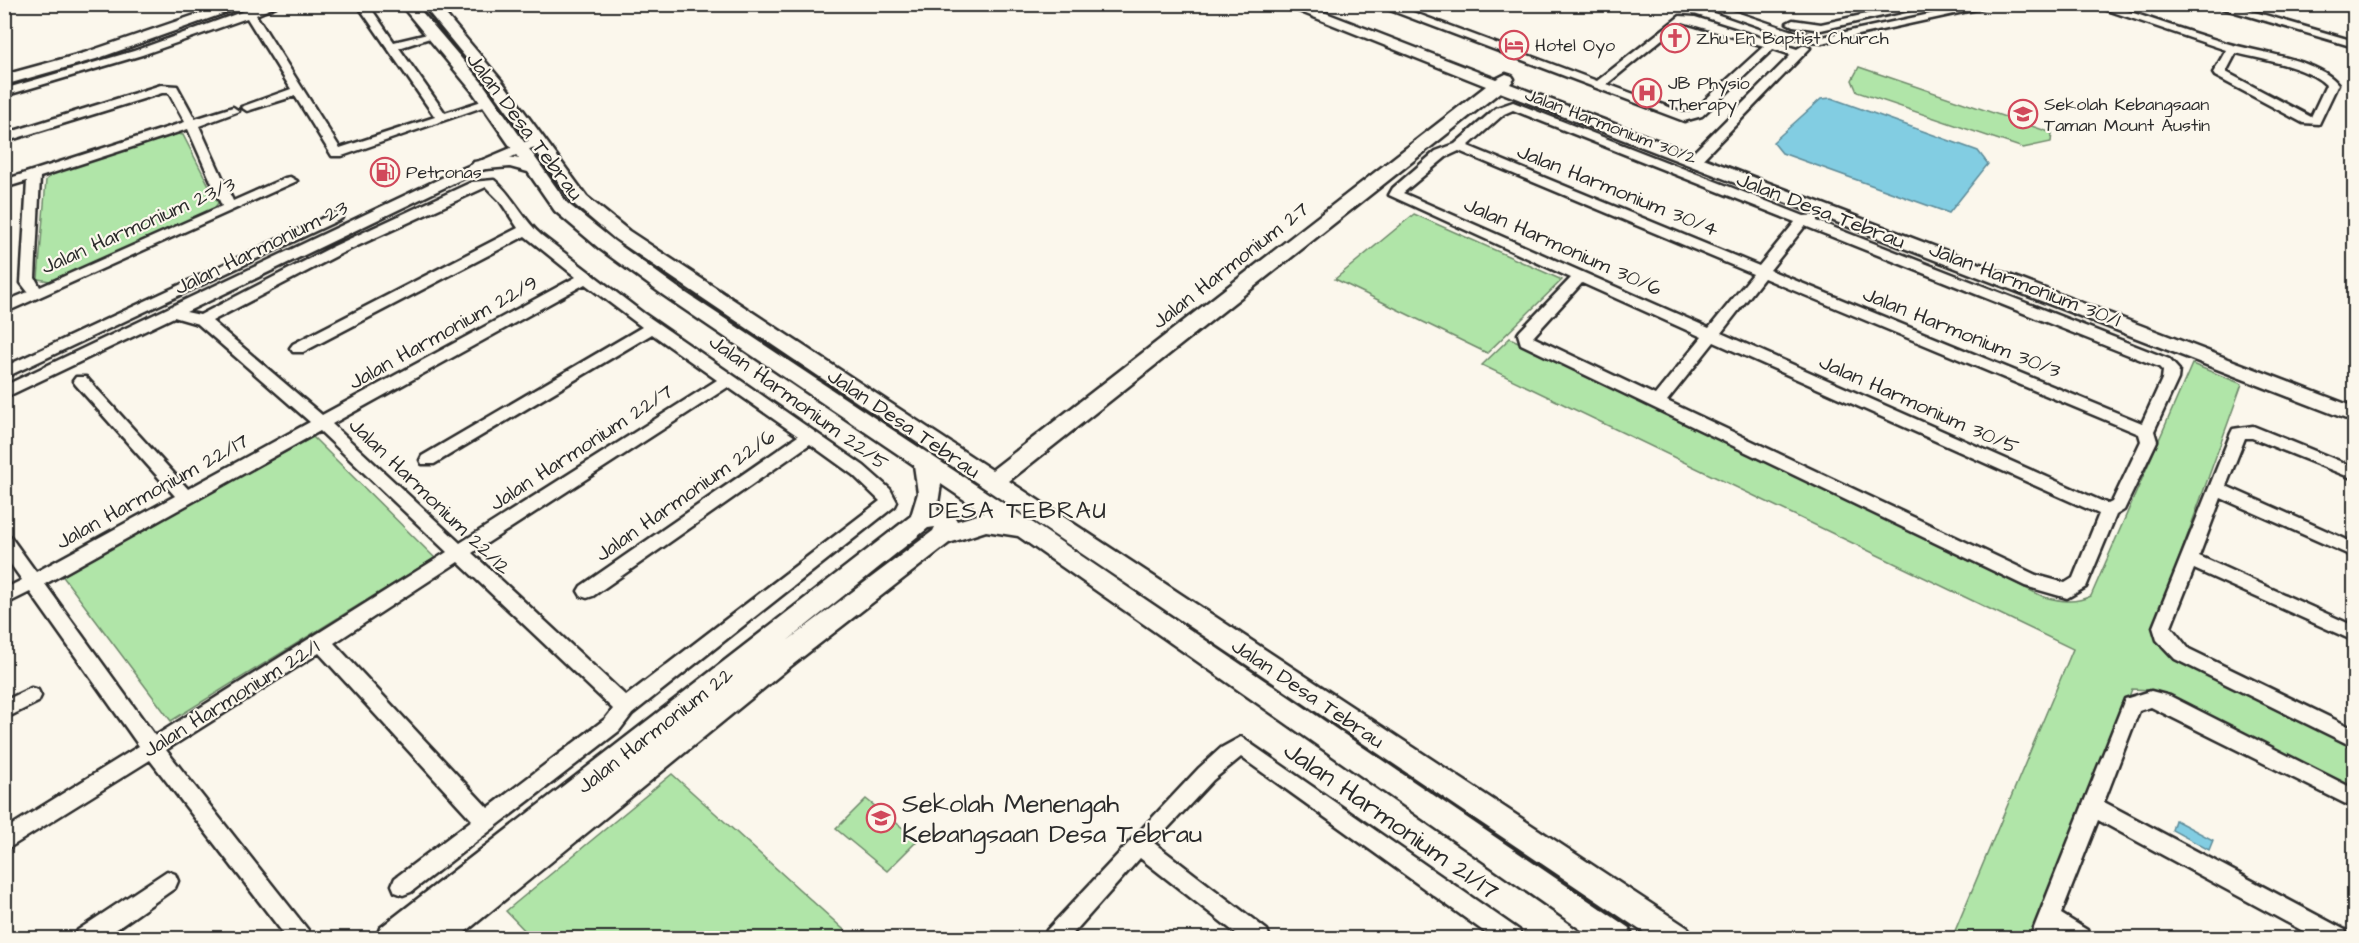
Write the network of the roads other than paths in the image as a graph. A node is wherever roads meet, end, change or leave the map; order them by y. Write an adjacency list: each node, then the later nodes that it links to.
1 (218, 4): 28 (main road)
2 (276, 4): 17 (street)
3 (362, 4): 24 (street)
4 (407, 4): 20 (main road, Jalan Desa Tebrau)
5 (429, 4): 41 (main road, Jalan Desa Tebrau)
6 (1288, 4): 18 (main road, Jalan Desa Tebrau)
7 (1379, 4): 31 (street)
8 (1700, 4): 21 (street)
9 (1736, 4): 19 (street)
10 (1856, 4): 19 (street)
11 (1930, 4): 19 (street)
12 (1995, 4): 21 (street)
13 (2094, 4): 26 (street)
14 (2346, 4): 16 (street)
15 (2221, 6): 22 (street)
16 (2355, 7)
17 (247, 9): 25 (main road); 32 (street)
18 (1319, 10): 30 (main road, Jalan Desa Tebrau)
19 (1874, 16)
20 (432, 34): 24 (street); 34 (main road, Jalan Desa Tebrau)
21 (1814, 39): 27 (street)
22 (2355, 44)
23 (1771, 45): 27 (street); 31 (street); 31 (street)
24 (390, 47): 37 (street)
25 (135, 48): 29 (main road); 33 (street)
26 (2233, 49): 26 (street)
27 (1798, 53): 43 (street)
28 (4, 70)
29 (4, 80)
30 (1503, 82): 43 (main road, Jalan Desa Tebrau); 81 (main road, Jalan Harmonium 27)
31 (1598, 86)
32 (297, 91): 35 (street); 37 (street)
33 (4, 93)
34 (488, 103): 37 (street); 39 (main road, Jalan Desa Tebrau)
35 (247, 107)
36 (233, 111): 38 (street)
37 (442, 118)
38 (192, 124): 40 (street); 46 (street); 51 (street)
39 (506, 129): 41 (main road, Jalan Desa Tebrau); 44 (main road)
40 (4, 138)
41 (528, 144): 44 (street, Jalan Harmonium 23); 45 (main road, Jalan Desa Tebrau); 81 (main road, Jalan Desa Tebrau)
42 (1459, 147): 49 (street, Jalan Harmonium 30/2); 54 (street, Jalan Harmonium 30/2); 56 (street, Jalan Harmonium 30/4)
43 (1698, 156): 50 (main road, Jalan Desa Tebrau); 70 (main road, Jalan Desa Tebrau)
44 (480, 166): 45 (main road); 60 (street, Jalan Harmonium 23)
45 (533, 168): 79 (main road, Jalan Desa Tebrau)
46 (34, 174): 48 (street); 59 (street)
47 (290, 181): 51 (street, Jalan Harmonium 23/3)
48 (4, 184)
49 (1396, 195): 57 (street, Jalan Harmonium 30/6)
50 (1797, 201): 52 (main road, Jalan Desa Tebrau); 54 (street)
51 (229, 207): 59 (street, Jalan Harmonium 23/3)
52 (1825, 211): 54 (street); 70 (main road, Jalan Desa Tebrau)
53 (336, 216): 67 (street)
54 (1803, 220): 56 (street); 76 (street, Jalan Harmonium 30/1)
55 (527, 229): 58 (street, Jalan Harmonium 22/5); 63 (street, Jalan Harmonium 22/5); 66 (street)
56 (1762, 272): 65 (street); 76 (street, Jalan Harmonium 30/3)
57 (1581, 276): 65 (street, Jalan Harmonium 30/6); 73 (street)
58 (586, 277): 64 (street, Jalan Harmonium 22/5); 75 (street, Jalan Harmonium 22/9)
59 (38, 293): 61 (street, Jalan Harmonium 23/3)
60 (194, 303): 62 (street, Jalan Harmonium 23); 63 (street, Jalan Harmonium 22/12)
61 (4, 308)
62 (175, 312): 63 (street, Jalan Harmonium 22/12); 71 (street, Jalan Harmonium 23)
63 (202, 320): 75 (street, Jalan Harmonium 22/12)
64 (653, 327): 68 (street, Jalan Harmonium 22/5); 78 (street)
65 (1712, 335): 73 (street); 84 (street, Jalan Harmonium 30/5)
66 (298, 348)
67 (4, 373)
68 (729, 379): 77 (street, Jalan Harmonium 22/5); 89 (street, Jalan Harmonium 22/7)
69 (81, 381): 83 (street)
70 (2305, 389): 72 (main road, Jalan Desa Tebrau); 74 (main road, Jalan Desa Tebrau)
71 (4, 393)
72 (2355, 400)
73 (1658, 402): 84 (street)
74 (2355, 415)
75 (321, 423): 83 (street, Jalan Harmonium 22/17); 89 (street, Jalan Harmonium 22/12)
76 (2146, 430): 84 (street)
77 (808, 436): 92 (street, Jalan Harmonium 22/6); 97 (street, Jalan Harmonium 22/5)
78 (428, 460)
79 (924, 463): 85 (main road); 86 (main road, Jalan Desa Tebrau)
80 (2355, 473): 82 (street)
81 (992, 482): 117 (main road, Jalan Desa Tebrau)
82 (2216, 489): 88 (street); 90 (street)
83 (186, 498): 91 (street, Jalan Harmonium 22/17)
84 (2109, 511)
85 (930, 530): 86 (main road); 112 (main road, Jalan Harmonium 22); 113 (main road, Jalan Harmonium 22)
86 (1028, 531): 116 (main road, Jalan Desa Tebrau)
87 (4, 541): 91 (street)
88 (2355, 550)
89 (458, 554): 95 (street, Jalan Harmonium 22/1); 97 (street, Jalan Harmonium 22/12)
90 (2188, 559): 94 (street); 99 (street)
91 (34, 582): 93 (street, Jalan Harmonium 22/17); 100 (street)
92 (587, 591)
93 (4, 598)
94 (2355, 634)
95 (320, 641): 100 (street, Jalan Harmonium 22/1); 103 (street)
96 (31, 696): 98 (street)
97 (625, 708): 103 (street, Jalan Harmonium 22/5)
98 (4, 711)
99 (2355, 738)
100 (152, 748): 104 (street, Jalan Harmonium 22/1); 111 (street)
101 (2355, 799): 102 (street)
102 (2092, 806): 108 (street); 119 (street)
103 (487, 821): 107 (street, Jalan Harmonium 22/5)
104 (4, 842)
105 (1141, 846): 109 (street, Jalan Harmonium 21/17); 114 (street); 115 (street)
106 (167, 881): 110 (street)
107 (403, 885)
108 (2045, 929): 118 (street)
109 (1501, 936)
110 (86, 939)
111 (300, 939)
112 (391, 939)
113 (435, 939)
114 (1055, 939)
115 (1259, 939)
116 (1618, 939)
117 (1677, 939)
118 (2079, 939)
119 (2337, 939)

